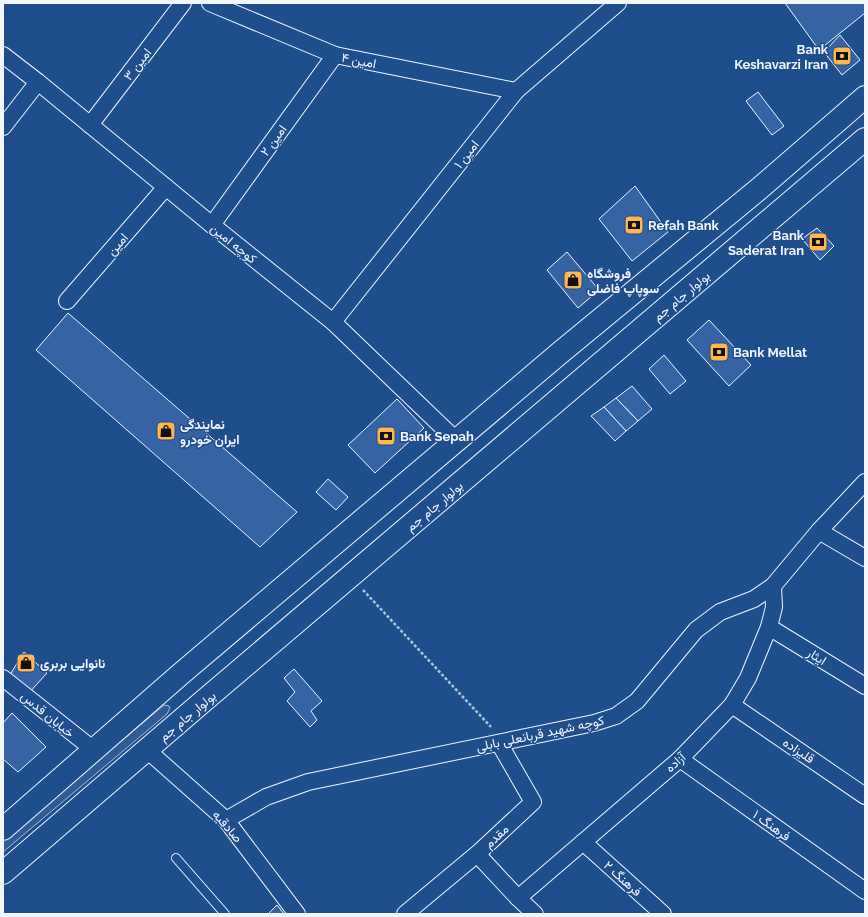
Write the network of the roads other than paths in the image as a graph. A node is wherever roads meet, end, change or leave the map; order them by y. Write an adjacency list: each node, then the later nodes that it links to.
1 (184, 3): 9 (street, امین ۳)
2 (210, 3): 5 (street, امین ۴)
3 (618, 3): 7 (street, امین ۱)
4 (3, 55): 6 (street, کوچه امین)
5 (335, 55): 7 (street, امین ۴); 15 (street, امین ۲)
6 (38, 82): 9 (street, کوچه امین); 10 (street)
7 (516, 91): 17 (street, امین ۱)
8 (864, 102): 13 (main road)
9 (90, 125): 12 (street, کوچه امین)
10 (3, 127)
11 (865, 139): 14 (main road, بولوار جام جم)
12 (166, 187): 15 (street, کوچه امین); 16 (street, امین)
13 (760, 188): 14 (main road); 18 (main road)
14 (778, 214): 27 (main road, بولوار جام جم)
15 (212, 225): 17 (street, کوچه امین)
16 (68, 301)
17 (333, 322): 18 (street, کوچه امین)
18 (456, 441): 24 (main road)
19 (865, 482): 20 (street, کوچه شهید قربانعلی بابلی)
20 (819, 531): 21 (street); 22 (street, کوچه شهید قربانعلی بابلی)
21 (865, 558)
22 (773, 586): 23 (street, آزاده); 29 (street, کوچه شهید قربانعلی بابلی)
23 (769, 627): 26 (street, ایثار); 28 (street, آزاده)
24 (183, 672): 27 (main road); 30 (main road)
25 (3, 678): 30 (street, خیابان قدس)
26 (865, 686)
27 (207, 698): 31 (main road, بولوار جام جم)
28 (732, 705): 32 (street, آزاده); 33 (street, قلیزاده)
29 (501, 742): 34 (street, کوچه شهید قربانعلی بابلی); 37 (street, مقدم)
30 (94, 750): 35 (main road)
31 (147, 750): 34 (street, صادقیه); 39 (main road, بولوار جام جم)
32 (680, 759): 36 (street, آزاده); 40 (street, فرهنگ ۱)
33 (865, 796)
34 (226, 820): 43 (street, صادقیه)
35 (3, 829)
36 (583, 842): 41 (street, آزاده); 46 (street, فرهنگ ۲)
37 (477, 854): 41 (street); 44 (street, مقدم)
38 (176, 858): 42 (lane)
39 (3, 873)
40 (865, 891)
41 (518, 898): 45 (street)
42 (225, 914)
43 (297, 914)
44 (405, 914)
45 (535, 914)
46 (663, 914)

